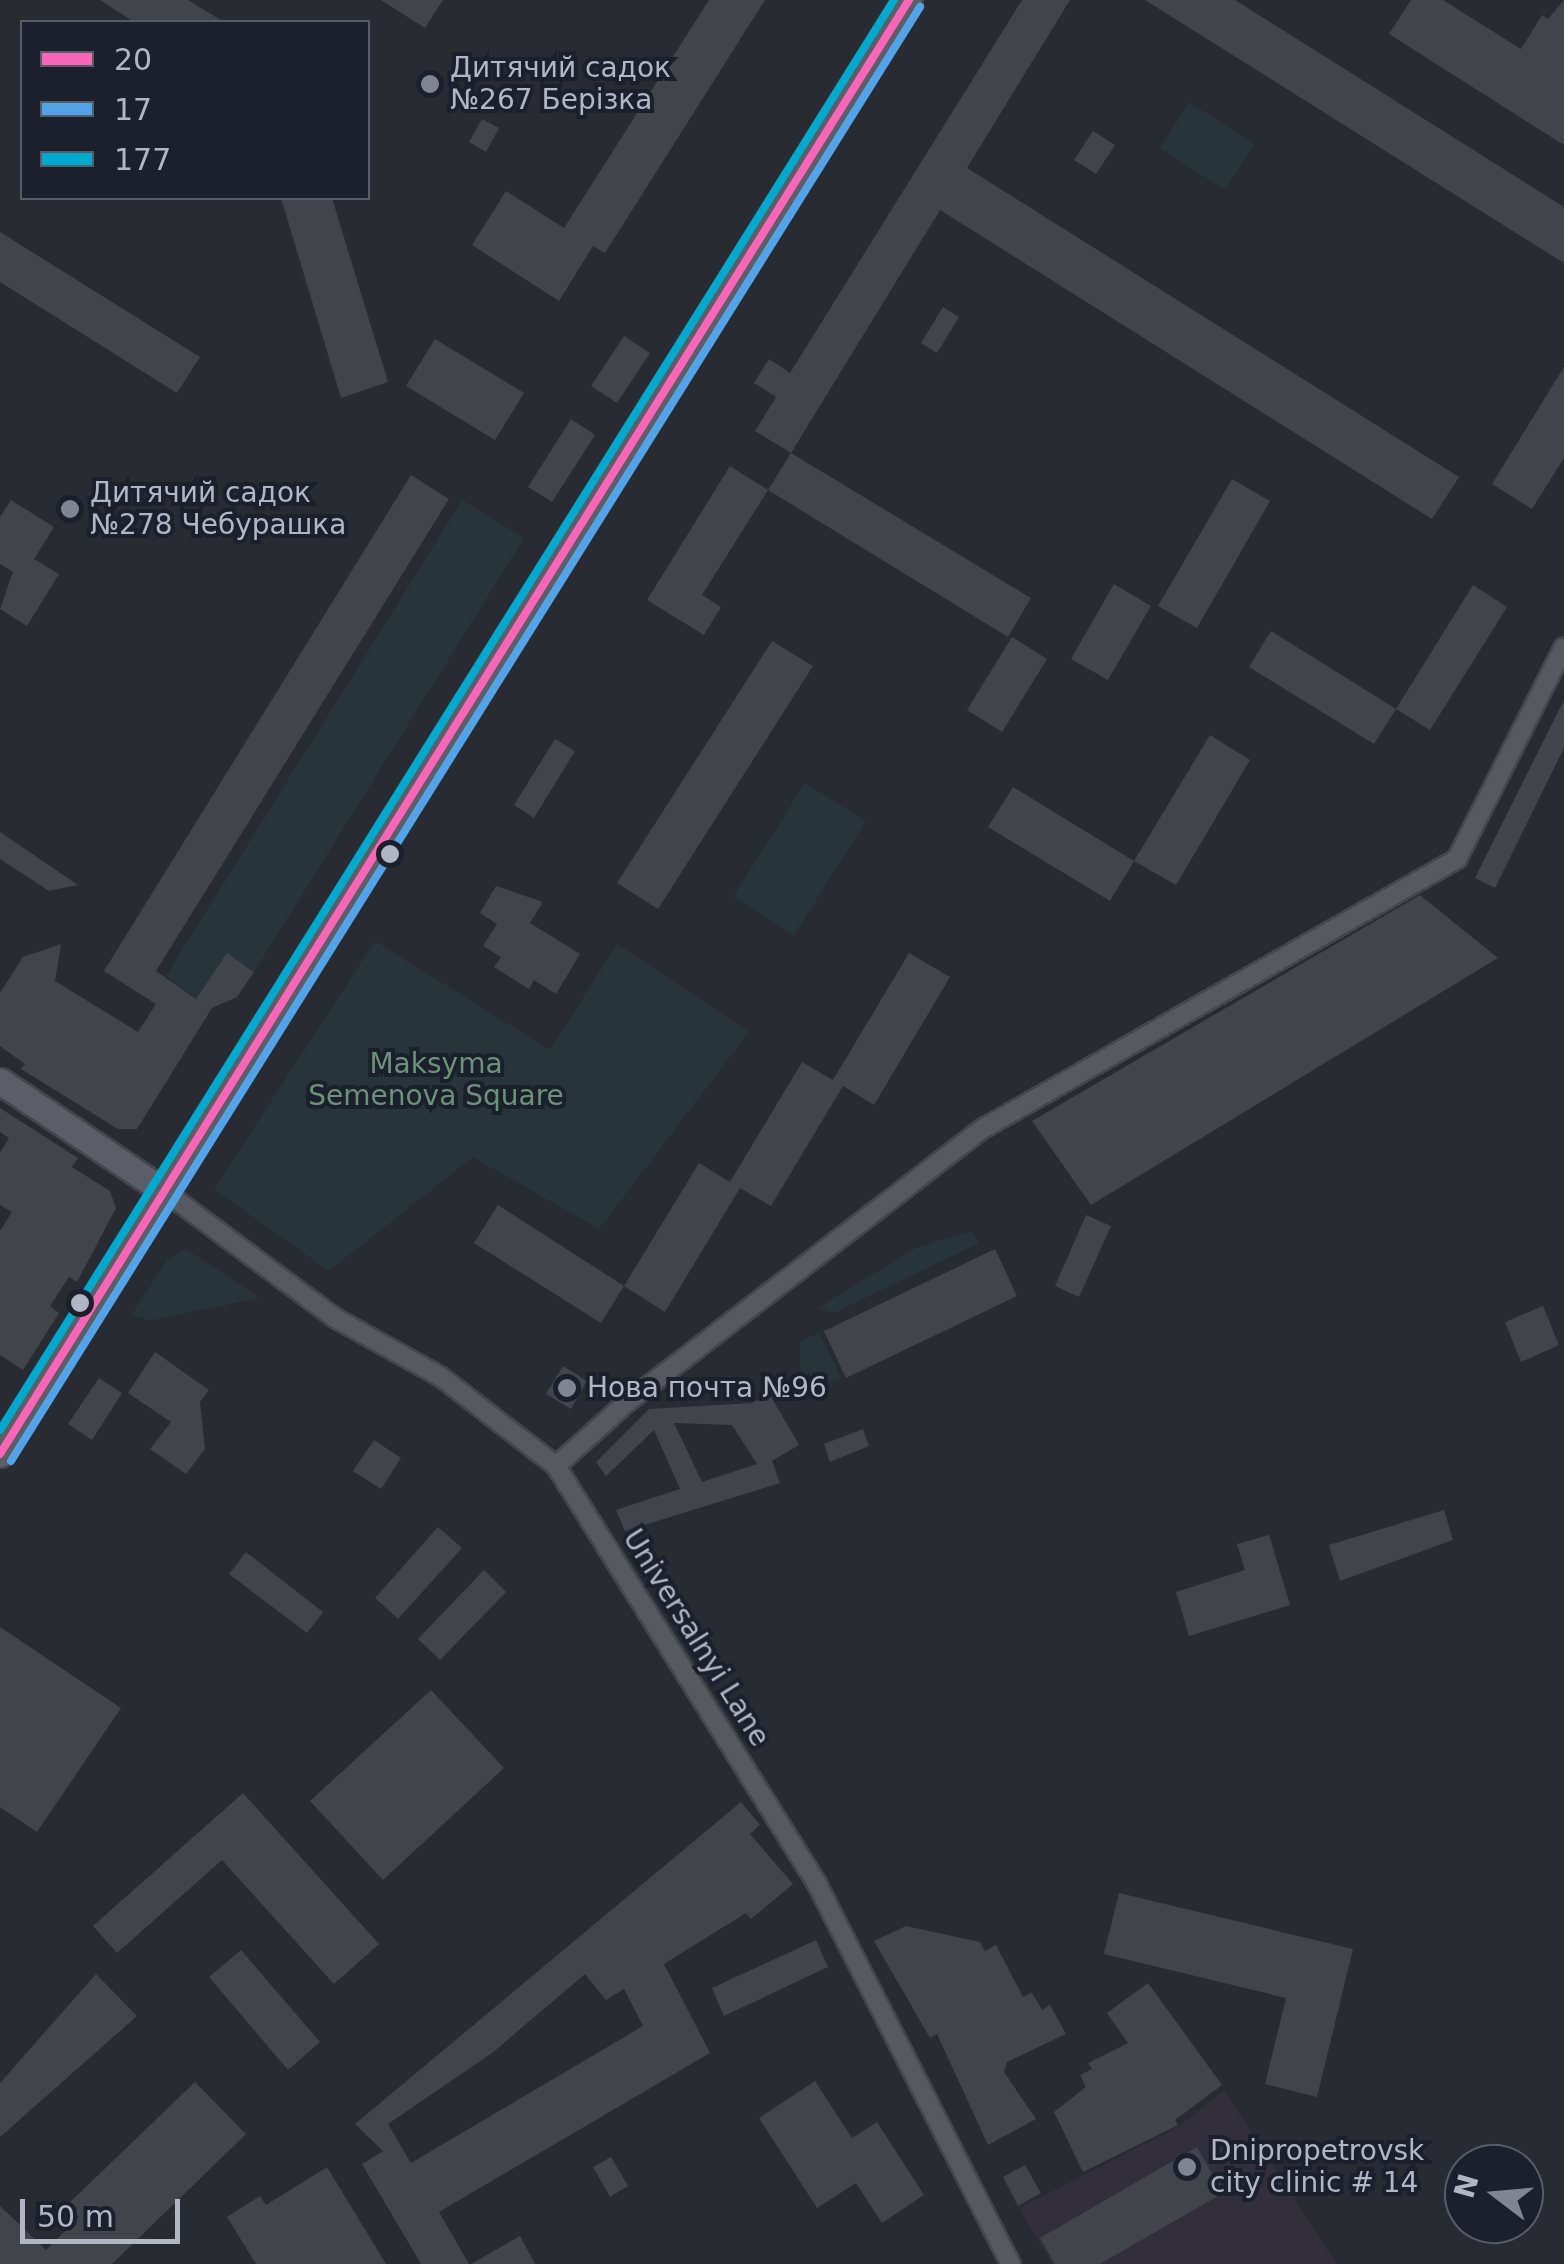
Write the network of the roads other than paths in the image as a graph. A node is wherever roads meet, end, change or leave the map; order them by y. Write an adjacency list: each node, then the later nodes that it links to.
1 (909, 0): 4 (main road)
2 (1564, 646): 6 (street)
3 (0, 1080): 4 (main road)
4 (164, 1192): 5 (main road); 6 (street, Universalnyi Lane)
5 (0, 1454)
6 (556, 1466): 7 (street, Universalnyi Lane)
7 (1011, 2264)

